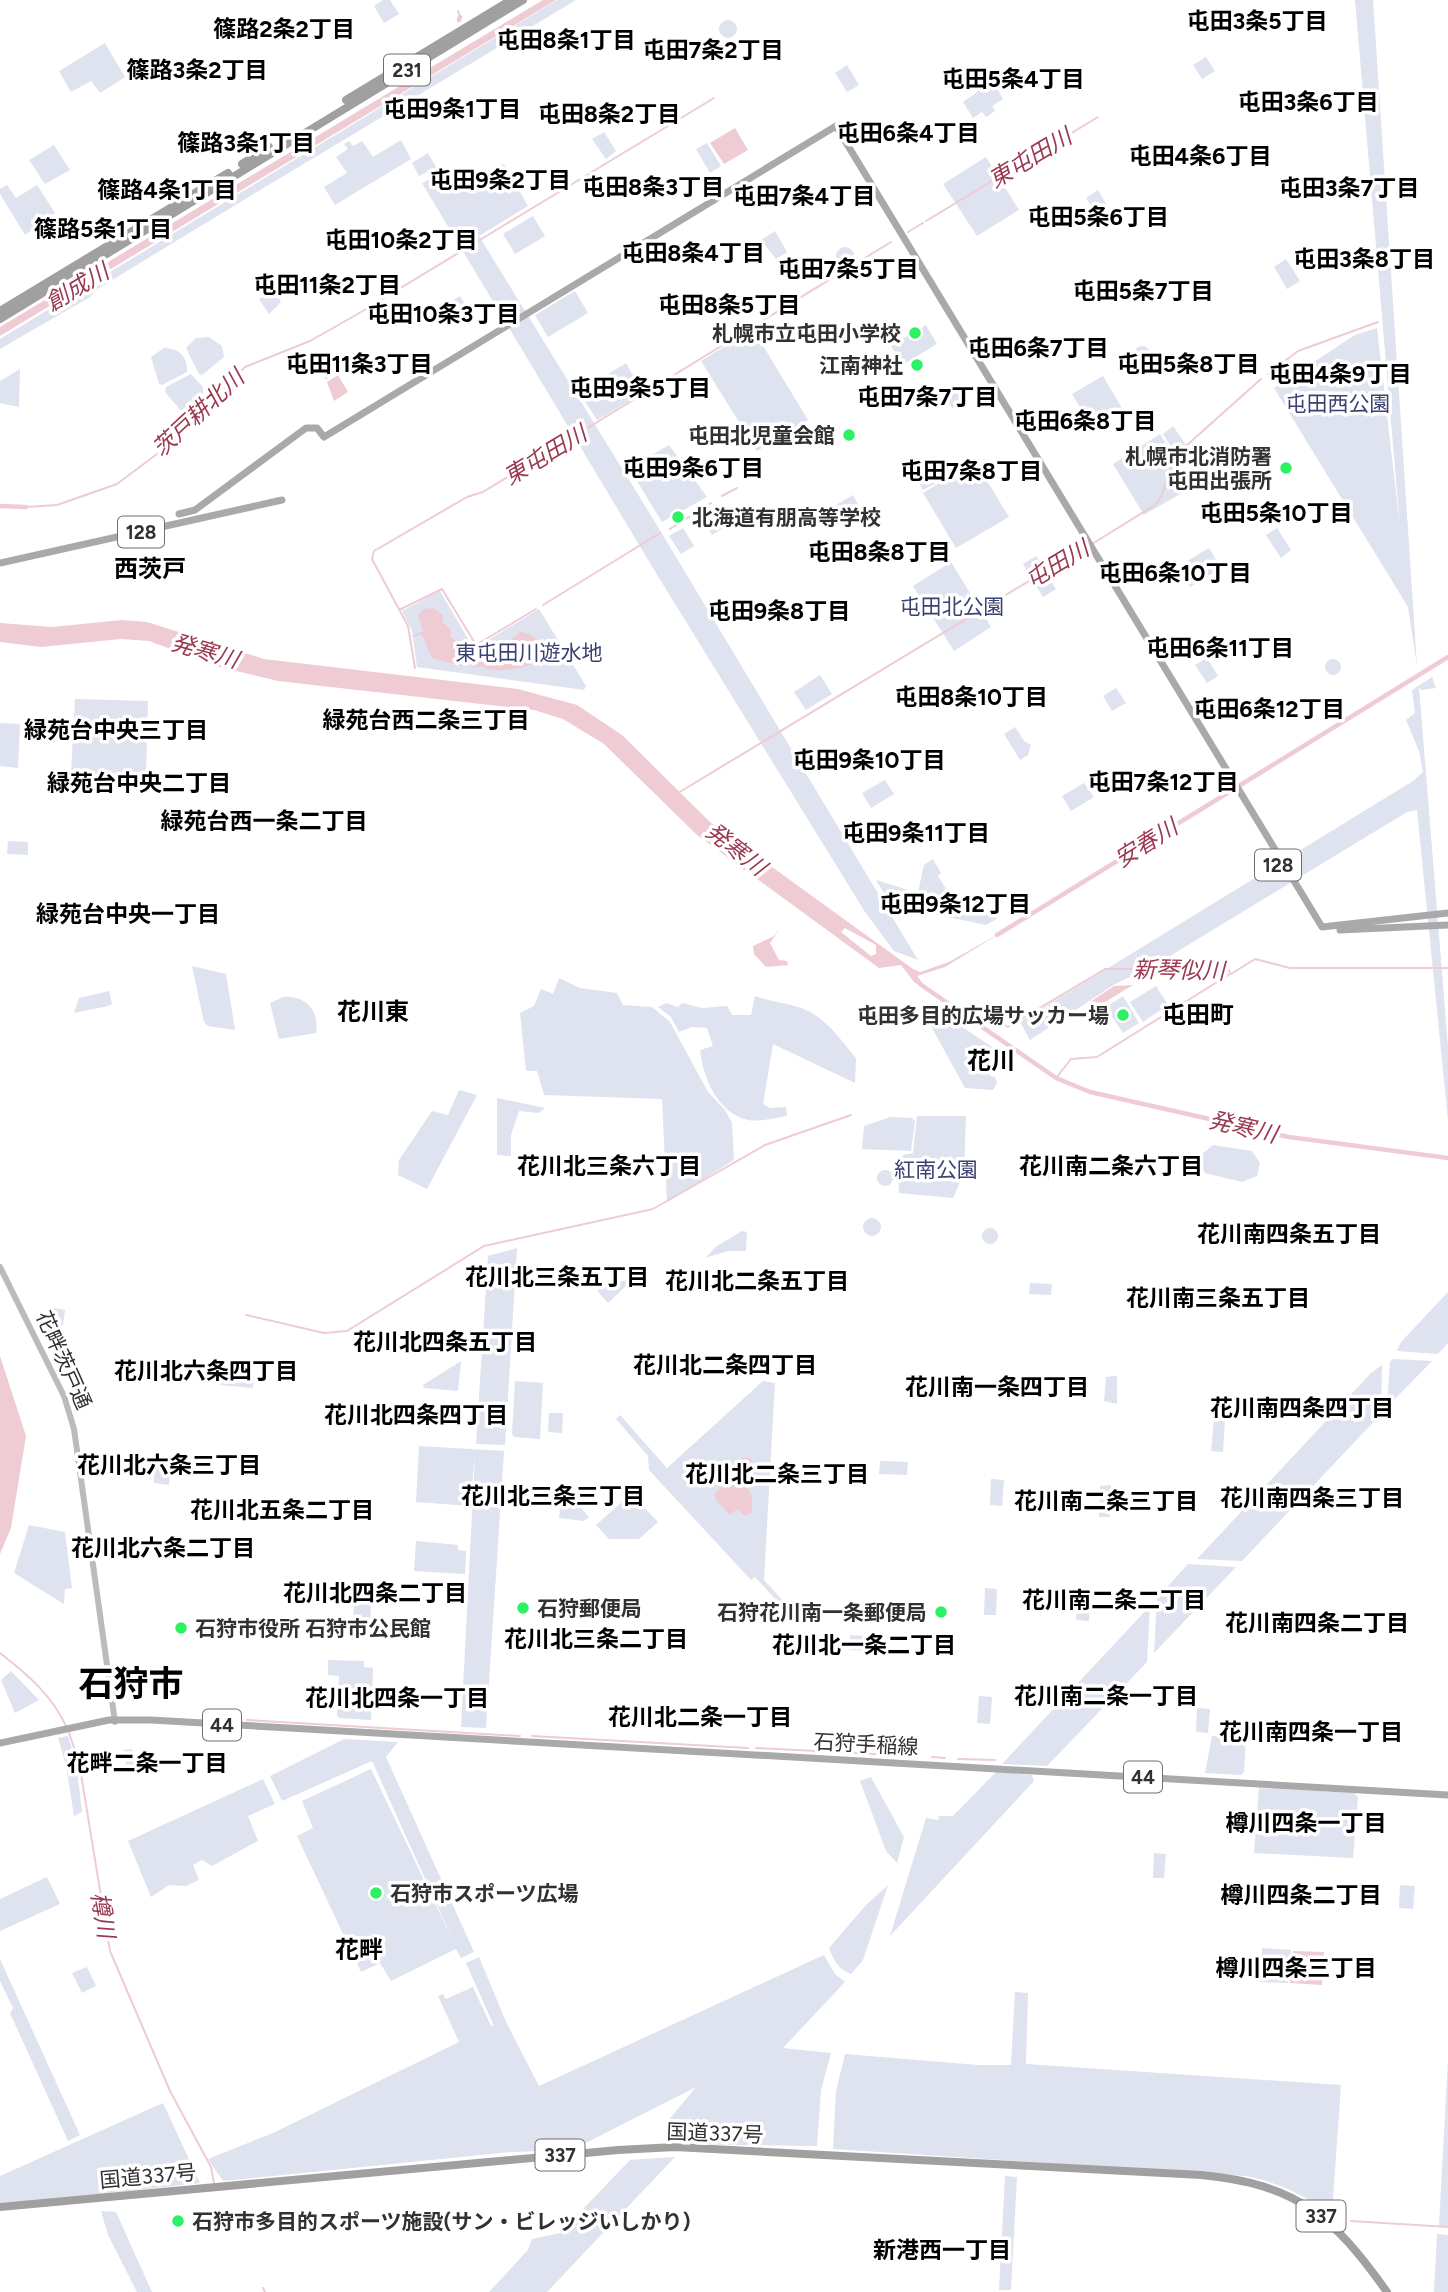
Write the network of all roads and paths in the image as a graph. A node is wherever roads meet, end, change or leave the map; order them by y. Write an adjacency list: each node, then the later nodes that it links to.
1 (511, 0): 4 (highway, 231)
2 (523, 0): 4 (highway, 231)
3 (834, 128): 8 (main road, 128); 9 (main road, 128); 9 (main road, 128)
4 (185, 202): 5 (highway, 231); 6 (highway, 231)
5 (0, 311)
6 (0, 318)
7 (282, 500): 10 (main road, 128)
8 (179, 513)
9 (1087, 546): 11 (main road, 128); 11 (main road, 128)
10 (0, 563)
11 (1233, 785): 12 (main road, 128)
12 (1238, 793): 13 (main road, 128); 14 (main road, 128)
13 (1448, 913)
14 (1448, 925)
15 (0, 1267): 16 (main road, 花畔茨戸通)
16 (115, 1722): 17 (main road, 石狩手稲線 / 44); 18 (main road, 石狩手稲線 / 44)
17 (0, 1744)
18 (1448, 1795)
19 (0, 2210): 20 (highway, 国道337号 / 337); 21 (highway, 国道337号 / 337)
20 (1381, 2292)
21 (1387, 2292)

